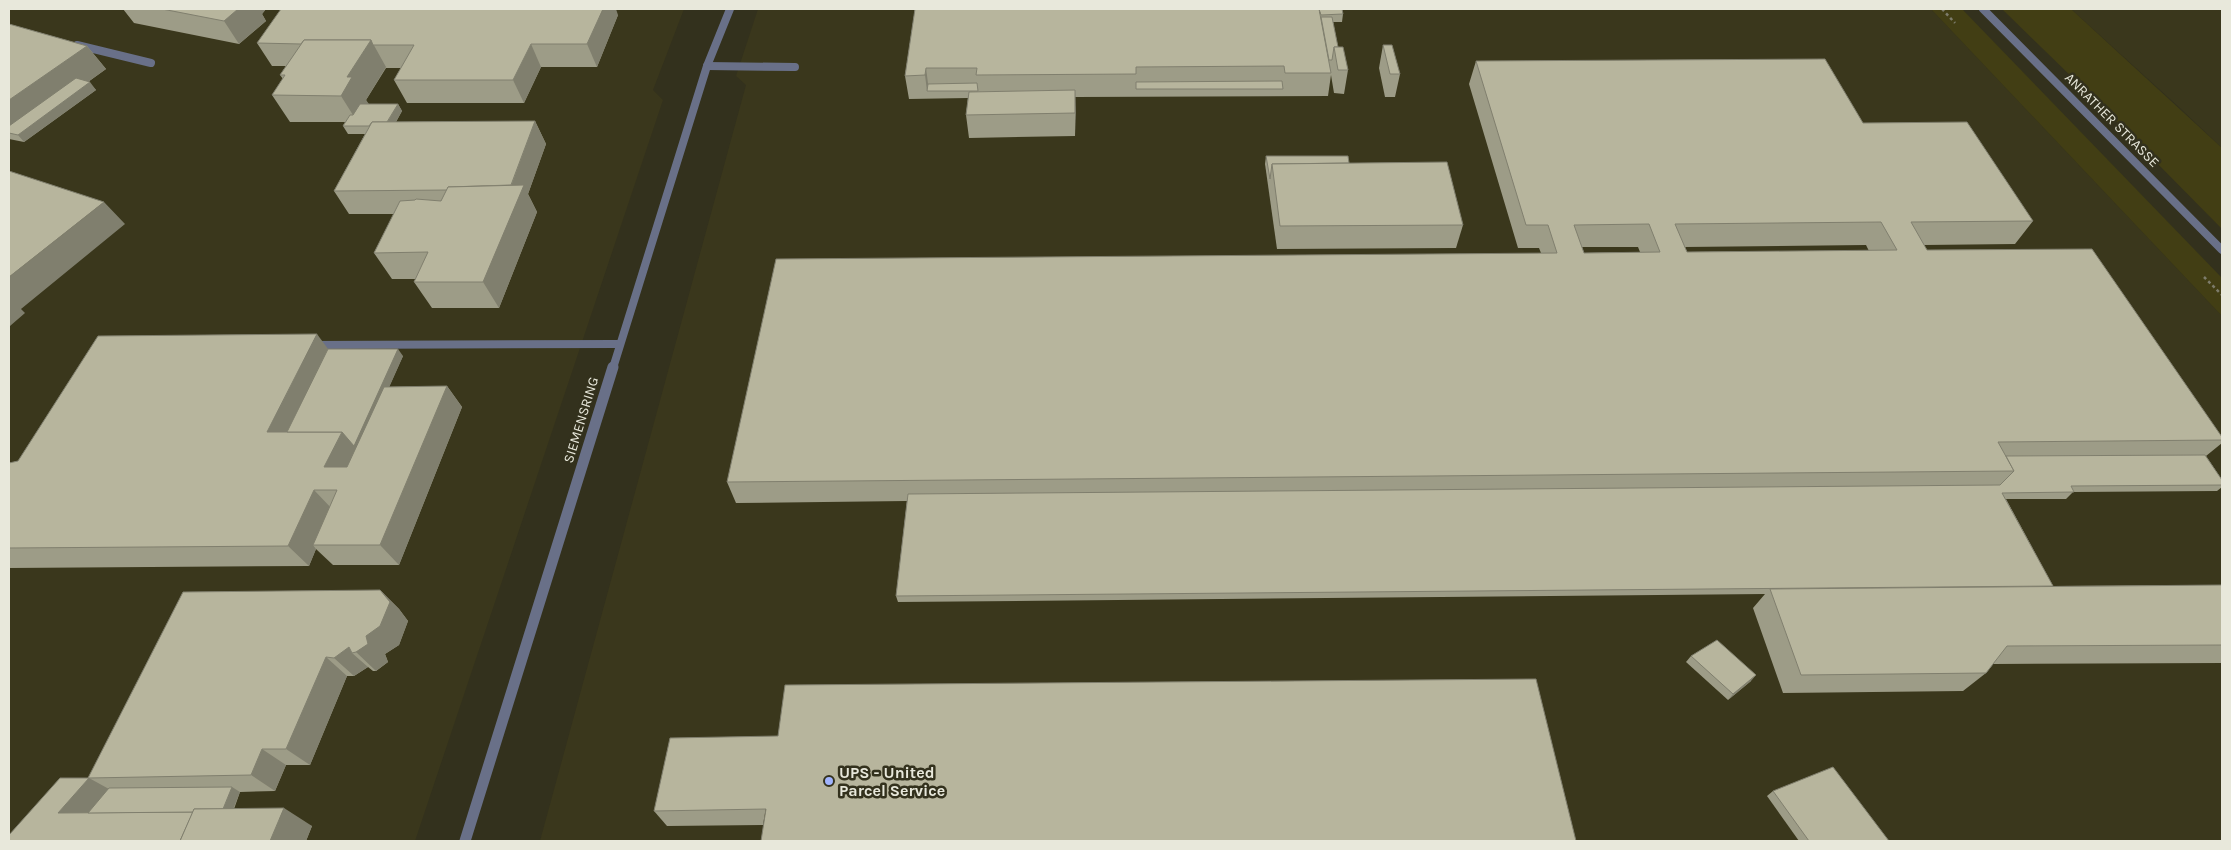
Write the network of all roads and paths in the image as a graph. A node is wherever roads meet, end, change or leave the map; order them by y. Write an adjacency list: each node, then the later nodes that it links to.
1 (730, 9): 5 (street, SIEMENSRING)
2 (1983, 9): 7 (street, ANRATHER STRASSE)
3 (66, 42): 4 (street)
4 (151, 63)
5 (707, 66): 6 (street); 8 (street, SIEMENSRING)
6 (796, 66)
7 (2222, 250)
8 (619, 344): 9 (street); 10 (street, SIEMENSRING)
9 (302, 345)
10 (464, 841)

